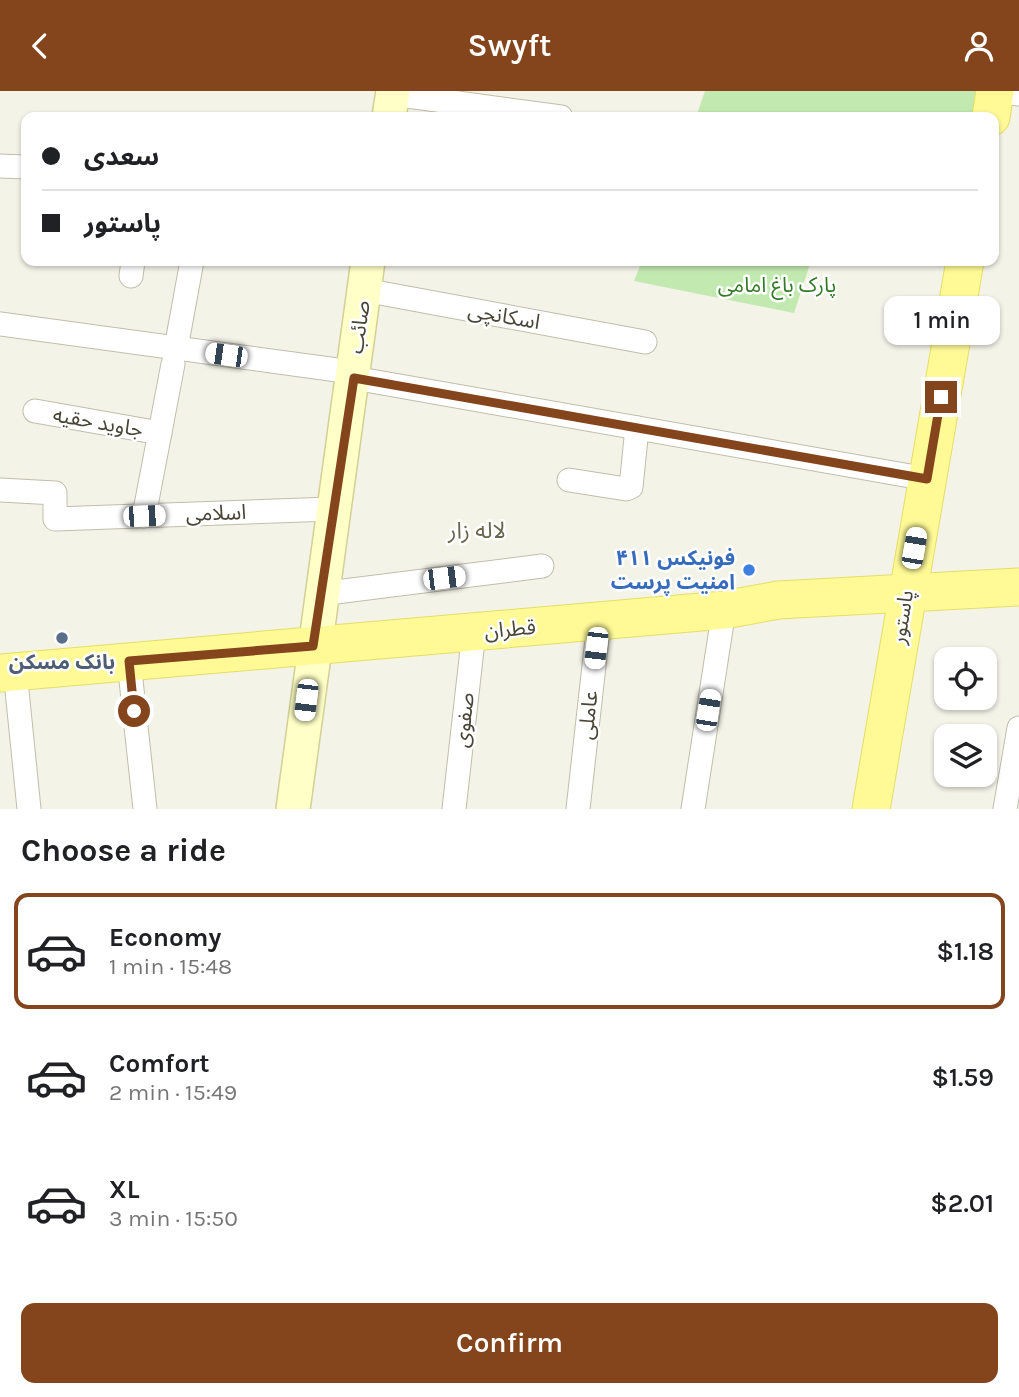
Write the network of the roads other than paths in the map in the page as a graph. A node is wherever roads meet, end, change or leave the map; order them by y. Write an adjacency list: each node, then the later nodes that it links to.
1 (996, 91): 2 (street); 6 (main road)
2 (1019, 94)
3 (487, 99): 4 (street); 5 (street)
4 (392, 101)
5 (540, 112)
6 (992, 112)
7 (0, 166): 8 (street)
8 (21, 167)
9 (191, 266): 14 (street)
10 (964, 266): 19 (main road, پاستور)
11 (366, 276): 13 (street, اسکانچی); 15 (main road, صائب)
12 (0, 324): 14 (street)
13 (645, 342)
14 (174, 356): 15 (street); 18 (street)
15 (353, 375): 17 (street); 22 (main road, صائب)
16 (35, 411): 18 (street, جاوید حقیه)
17 (637, 428): 19 (street); 20 (street)
18 (160, 433): 23 (street)
19 (927, 479): 27 (main road, پاستور)
20 (569, 480)
21 (0, 490): 23 (street, اسلامی)
22 (332, 509): 23 (street, اسلامی); 26 (main road, صائب)
23 (144, 516)
24 (542, 566): 26 (street)
25 (1019, 587): 27 (main road, قطران)
26 (320, 594): 31 (main road, صائب)
27 (906, 594): 28 (main road, قطران); 41 (main road, پاستور)
28 (724, 610): 29 (main road, قطران); 40 (street)
29 (599, 621): 30 (main road, قطران); 39 (street, عاملی)
30 (474, 632): 31 (main road, قطران); 38 (street, صفوی)
31 (313, 646): 32 (main road, قطران); 37 (main road, صائب)
32 (129, 661): 33 (main road, قطران); 36 (street)
33 (7, 672): 35 (street)
34 (1019, 727): 42 (street)
35 (29, 809)
36 (145, 809)
37 (293, 809)
38 (454, 809)
39 (578, 809)
40 (693, 809)
41 (871, 809)
42 (1005, 809)

